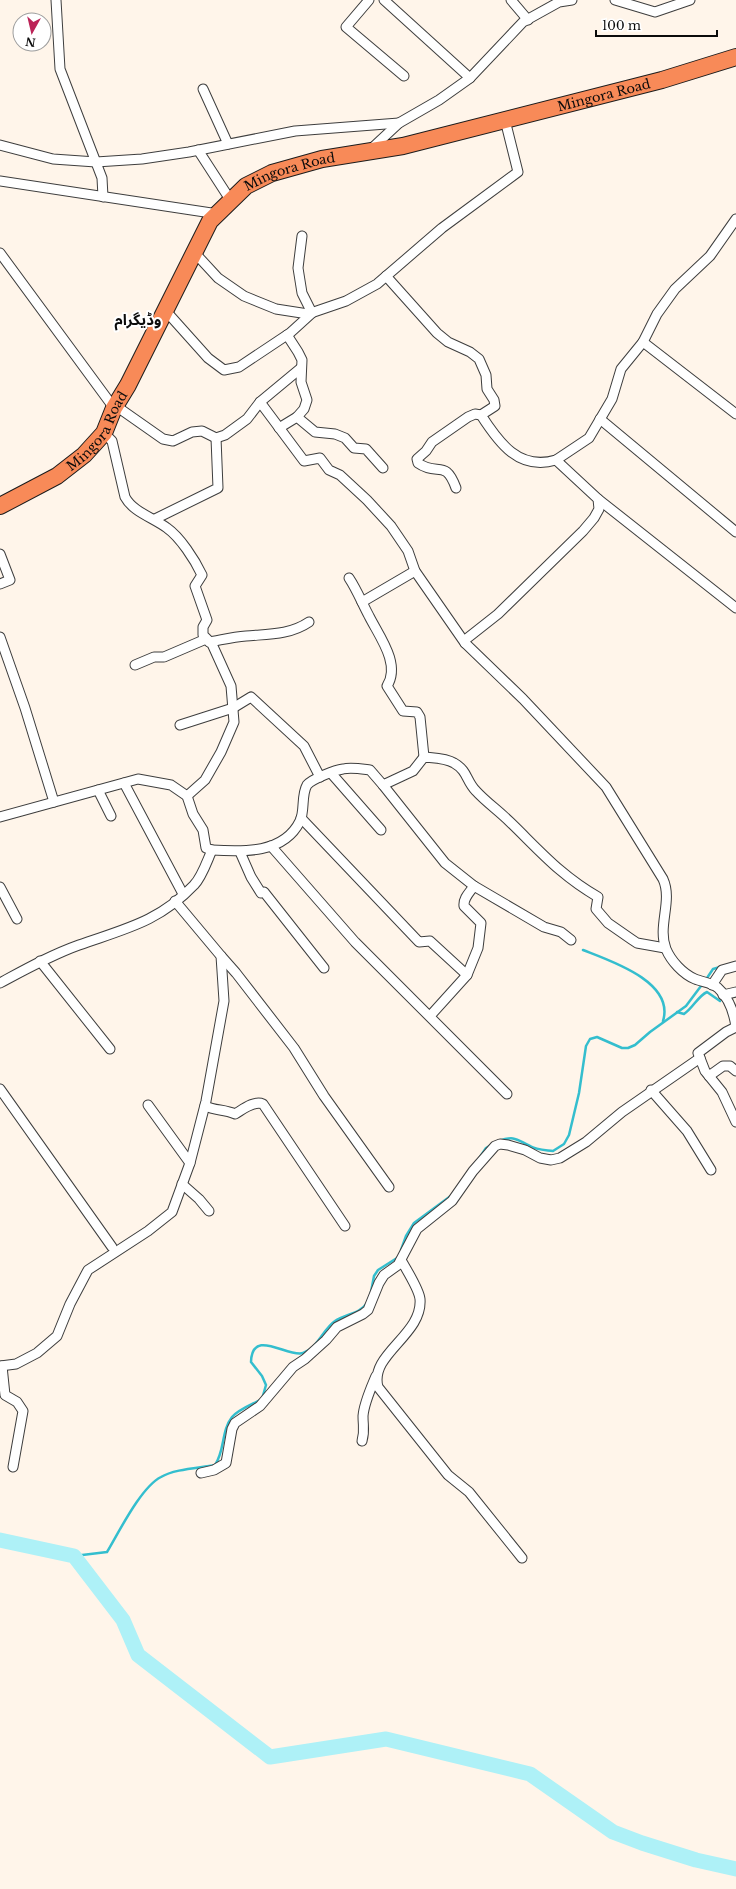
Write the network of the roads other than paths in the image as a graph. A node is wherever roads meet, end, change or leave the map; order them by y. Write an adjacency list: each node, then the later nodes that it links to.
1 (56, 0): 19 (street)
2 (369, 0): 10 (street)
3 (384, 0): 11 (street)
4 (511, 0): 8 (street)
5 (572, 0): 8 (street)
6 (615, 0): 7 (street)
7 (690, 0)
8 (528, 20): 11 (street)
9 (736, 57): 13 (highway, Mingora Road)
10 (404, 76)
11 (470, 78): 14 (street)
12 (203, 89): 15 (street)
13 (505, 120): 18 (highway, Mingora Road); 29 (street)
14 (399, 123): 15 (street); 18 (street)
15 (228, 144): 17 (street)
16 (0, 145): 19 (street)
17 (198, 150): 19 (street); 22 (street)
18 (369, 151): 22 (highway, Mingora Road)
19 (96, 162): 21 (street)
20 (0, 181): 21 (street)
21 (103, 197): 23 (street)
22 (231, 201): 23 (highway, Mingora Road)
23 (218, 214): 27 (highway, Mingora Road)
24 (736, 219): 25 (street)
25 (733, 230): 33 (street)
26 (302, 236): 31 (street)
27 (194, 252): 30 (highway, Mingora Road); 31 (street)
28 (0, 253): 36 (street)
29 (386, 276): 31 (street); 38 (street)
30 (165, 310): 32 (street); 36 (highway, Mingora Road)
31 (312, 313): 32 (street)
32 (287, 334): 34 (street)
33 (643, 342): 37 (street); 40 (street)
34 (301, 368): 35 (street); 39 (street)
35 (260, 402): 41 (street); 43 (street)
36 (115, 407): 42 (highway, Mingora Road); 43 (street)
37 (736, 414)
38 (481, 415): 44 (street); 46 (street)
39 (298, 416): 41 (street); 45 (street)
40 (600, 419): 44 (street); 50 (street)
41 (279, 428): 52 (street)
42 (104, 433): 48 (highway, Mingora Road); 49 (street)
43 (216, 438): 49 (street)
44 (556, 460): 47 (street)
45 (383, 468)
46 (456, 488)
47 (598, 499): 56 (street); 60 (street)
48 (0, 506)
49 (155, 519): 59 (street)
50 (736, 532)
51 (0, 554): 54 (street)
52 (415, 570): 55 (street); 60 (street)
53 (349, 578): 55 (street)
54 (0, 584)
55 (362, 602): 64 (street)
56 (736, 608)
57 (309, 622): 59 (street)
58 (0, 637): 71 (street)
59 (208, 641): 61 (street); 62 (street)
60 (465, 643): 85 (street)
61 (136, 665)
62 (232, 708): 63 (street); 66 (street); 70 (street)
63 (180, 725)
64 (424, 756): 68 (street); 85 (street)
65 (331, 773): 66 (street); 68 (street); 75 (street)
66 (320, 777): 74 (street)
67 (124, 783): 69 (street); 70 (street); 81 (street)
68 (383, 785): 79 (street)
69 (98, 790): 71 (street); 72 (street)
70 (187, 796): 77 (street)
71 (54, 802): 73 (street)
72 (111, 816)
73 (0, 817)
74 (301, 818): 76 (street); 90 (street)
75 (381, 830)
76 (271, 846): 78 (street); 95 (street)
77 (212, 850): 78 (street); 81 (street)
78 (240, 852): 89 (street)
79 (474, 886): 84 (street); 90 (street)
80 (0, 887): 83 (street)
81 (184, 894): 82 (street)
82 (175, 901): 86 (street); 87 (street)
83 (17, 919)
84 (571, 940)
85 (665, 948): 92 (street)
86 (221, 956): 105 (street); 111 (street)
87 (40, 961): 91 (street); 96 (street)
88 (736, 966): 92 (street)
89 (324, 968)
90 (467, 975): 95 (street)
91 (0, 983)
92 (712, 985): 94 (street)
93 (736, 992): 94 (street)
94 (724, 995): 97 (street)
95 (430, 1016): 103 (street)
96 (110, 1049)
97 (700, 1058): 99 (street); 101 (street)
98 (736, 1070): 99 (street)
99 (709, 1076): 102 (street)
100 (0, 1089): 114 (street)
101 (651, 1090): 109 (street); 115 (street)
102 (722, 1092): 106 (street); 107 (street)
103 (507, 1094)
104 (148, 1105): 108 (street)
105 (205, 1106): 108 (street); 113 (street)
106 (736, 1107)
107 (736, 1122)
108 (190, 1163): 110 (street)
109 (711, 1170)
110 (182, 1184): 112 (street); 116 (street)
111 (389, 1187)
112 (209, 1212)
113 (345, 1226)
114 (112, 1247)
115 (400, 1260): 117 (street); 120 (street)
116 (1, 1366): 119 (street)
117 (376, 1376): 118 (street); 121 (street)
118 (362, 1441)
119 (12, 1467)
120 (202, 1472)
121 (522, 1558)

